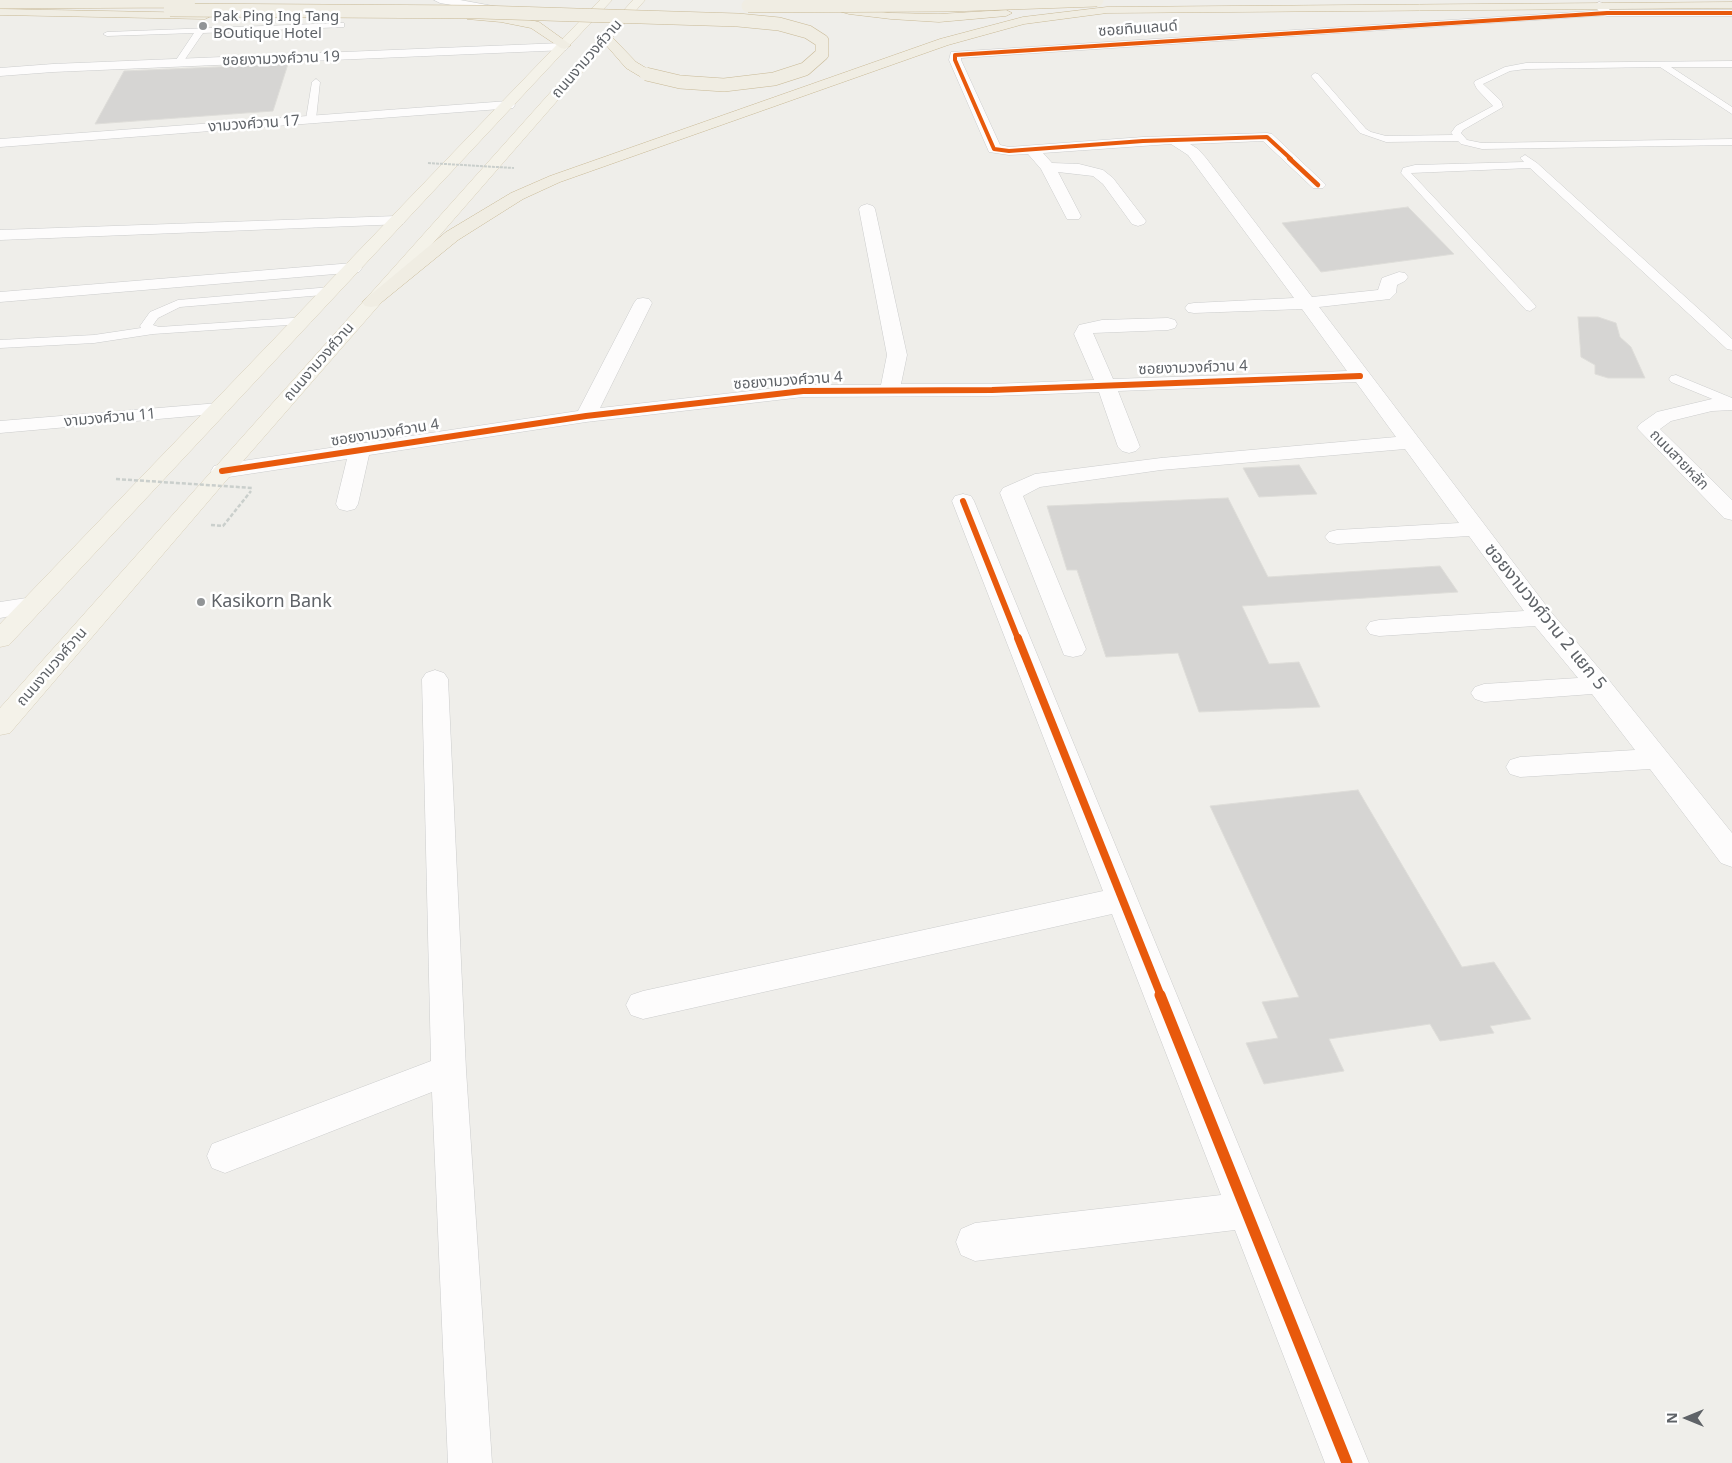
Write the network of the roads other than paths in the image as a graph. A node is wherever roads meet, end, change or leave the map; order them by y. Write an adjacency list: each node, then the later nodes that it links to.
1 (48, 0): 18 (highway)
2 (62, 0): 17 (highway)
3 (334, 0): 10 (highway, bridge)
4 (440, 0): 20 (street)
5 (606, 0): 20 (main road, ถนนงามวงศ์วาน)
6 (639, 0): 24 (main road, ถนนงามวงศ์วาน)
7 (811, 0): 15 (highway)
8 (1096, 0): 13 (highway, bridge)
9 (520, 1): 12 (highway)
10 (0, 2)
11 (1732, 5): 14 (highway)
12 (684, 6)
13 (740, 6)
14 (1603, 9): 15 (highway); 19 (street); 40 (street, ซอยทิมแลนด์)
15 (1107, 10): 53 (highway)
16 (0, 12): 18 (highway)
17 (83, 12): 18 (highway); 24 (highway, bridge); 25 (highway)
18 (23, 13)
19 (1732, 13)
20 (587, 21): 25 (main road, ถนนงามวงศ์วาน)
21 (341, 25): 22 (lane)
22 (200, 31): 23 (lane); 26 (lane)
23 (107, 34)
24 (606, 38): 53 (main road, ถนนงามวงศ์วาน)
25 (564, 46): 26 (street, ซอยงามวงศ์วาน 19); 32 (main road, ถนนงามวงศ์วาน)
26 (178, 63): 29 (street, ซอยงามวงศ์วาน 19)
27 (1732, 64): 28 (lane)
28 (1662, 65): 33 (lane); 35 (lane)
29 (0, 72)
30 (1315, 76): 35 (lane)
31 (316, 82): 34 (lane)
32 (508, 105): 34 (street, งามวงศ์วาน 17); 46 (main road, ถนนงามวงศ์วาน)
33 (1732, 111)
34 (311, 120): 38 (street, งามวงศ์วาน 17)
35 (1458, 138): 39 (lane)
36 (1175, 141): 40 (street, ซอยทิมแลนด์); 43 (street, ซอยทิมแลนด์); 55 (street)
37 (1732, 142): 39 (lane)
38 (0, 143)
39 (1512, 145): 41 (lane)
40 (1032, 150): 42 (street)
41 (1533, 165): 56 (lane); 62 (lane)
42 (1048, 167): 45 (street); 47 (street)
43 (1318, 185)
44 (867, 209): 66 (street)
45 (1073, 216)
46 (397, 221): 48 (street); 49 (main road, ถนนงามวงศ์วาน)
47 (1138, 221)
48 (0, 235)
49 (353, 268): 51 (main road, ถนนงามวงศ์วาน); 52 (street)
50 (1399, 277): 55 (street)
51 (331, 291): 58 (main road, ถนนงามวงศ์วาน); 60 (lane)
52 (0, 297)
53 (372, 302): 74 (main road, ถนนงามวงศ์วาน)
54 (643, 303): 69 (street)
55 (1307, 303): 57 (street); 63 (street)
56 (1530, 307)
57 (1194, 308)
58 (303, 320): 60 (lane); 68 (main road, ถนนงามวงศ์วาน)
59 (1168, 324): 65 (street)
60 (154, 330): 61 (lane)
61 (0, 344)
62 (1732, 346)
63 (1360, 376): 65 (street, ซอยงามวงศ์วาน 4); 71 (street, ซอยงามวงศ์วาน 2 แยก 5)
64 (1676, 379): 67 (lane)
65 (1106, 385): 66 (street, ซอยงามวงศ์วาน 4); 72 (street)
66 (890, 390): 69 (street, ซอยงามวงศ์วาน 4)
67 (1732, 403): 77 (street, ถนนสายหลัก)
68 (219, 409): 70 (street, งามวงศ์วาน 11); 80 (main road, ถนนงามวงศ์วาน)
69 (586, 416): 73 (street, ซอยงามวงศ์วาน 4)
70 (0, 428)
71 (1410, 442): 78 (street, ซอยงามวงศ์วาน 2 แยก 5); 85 (street)
72 (1129, 447)
73 (360, 451): 74 (street, ซอยงามวงศ์วาน 4); 76 (street)
74 (222, 471): 89 (main road, ถนนงามวงศ์วาน)
75 (963, 500): 93 (street)
76 (348, 504)
77 (1732, 513)
78 (1475, 529): 79 (street); 82 (street, ซอยงามวงศ์วาน 2 แยก 5)
79 (1337, 537)
80 (33, 605): 81 (street); 84 (main road, ถนนงามวงศ์วาน)
81 (0, 610)
82 (1542, 618): 83 (street); 87 (street, ซอยงามวงศ์วาน 2 แยก 5)
83 (1379, 628)
84 (0, 639)
85 (1073, 649)
86 (435, 679): 95 (street)
87 (1599, 685): 88 (street); 90 (street, ซอยงามวงศ์วาน 2 แยก 5)
88 (1484, 694)
89 (0, 726)
90 (1657, 759): 91 (street); 92 (street, ซอยงามวงศ์วาน 2 แยก 5)
91 (1520, 767)
92 (1732, 855)
93 (1122, 899): 94 (street); 97 (street)
94 (643, 1005)
95 (449, 1070): 96 (street); 99 (street)
96 (225, 1156)
97 (1246, 1210): 98 (street); 100 (street)
98 (975, 1242)
99 (470, 1463)
100 (1347, 1463)

